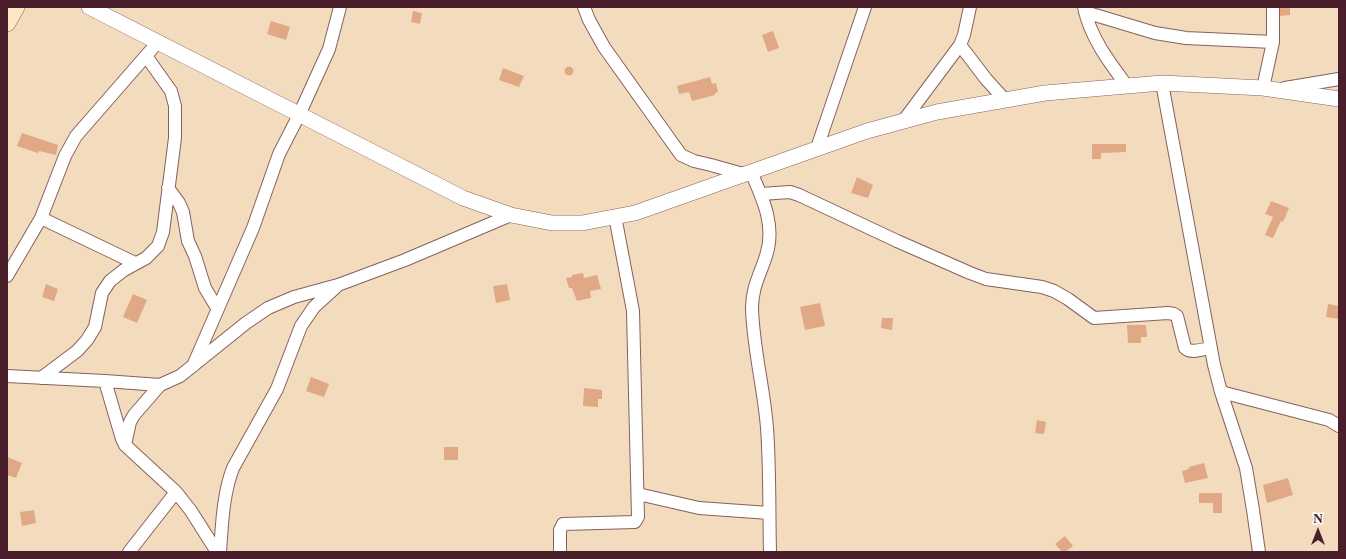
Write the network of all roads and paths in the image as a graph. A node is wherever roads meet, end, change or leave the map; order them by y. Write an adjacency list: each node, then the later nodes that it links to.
1 (16, 7): 9 (main road)
2 (89, 7): 10 (street)
3 (340, 7): 20 (street)
4 (584, 7): 23 (street)
5 (864, 7): 22 (street)
6 (970, 7): 12 (street)
7 (1273, 7): 11 (street)
8 (1085, 9): 11 (street); 16 (street)
9 (7, 23)
10 (158, 42): 13 (street); 20 (street)
11 (1273, 42): 17 (street)
12 (960, 45): 19 (street); 21 (street)
13 (146, 56): 24 (street); 28 (street)
14 (1339, 79): 17 (street)
15 (1162, 84): 16 (street); 17 (street); 33 (street)
16 (1128, 86): 19 (street)
17 (1271, 89): 18 (street)
18 (1339, 99)
19 (1006, 100): 21 (street)
20 (299, 115): 26 (street); 32 (street)
21 (904, 120): 22 (street)
22 (817, 148): 23 (street)
23 (747, 173): 25 (street); 27 (street)
24 (168, 188): 29 (street); 32 (street)
25 (761, 194): 33 (street); 44 (street)
26 (511, 215): 27 (street); 31 (street)
27 (616, 216): 43 (street)
28 (41, 218): 29 (street); 30 (street)
29 (135, 263): 36 (street)
30 (7, 276)
31 (338, 285): 34 (street); 46 (street)
32 (217, 308): 34 (street)
33 (1211, 348): 39 (street)
34 (192, 366): 38 (street)
35 (7, 376): 36 (street)
36 (41, 378): 37 (street)
37 (105, 381): 38 (street); 41 (street)
38 (160, 385): 41 (street)
39 (1221, 392): 40 (street); 49 (street)
40 (1339, 426)
41 (125, 445): 42 (street)
42 (176, 492): 45 (street); 46 (street)
43 (638, 494): 44 (street); 47 (street)
44 (769, 513): 48 (street)
45 (129, 552)
46 (218, 552)
47 (560, 552)
48 (770, 552)
49 (1259, 552)

